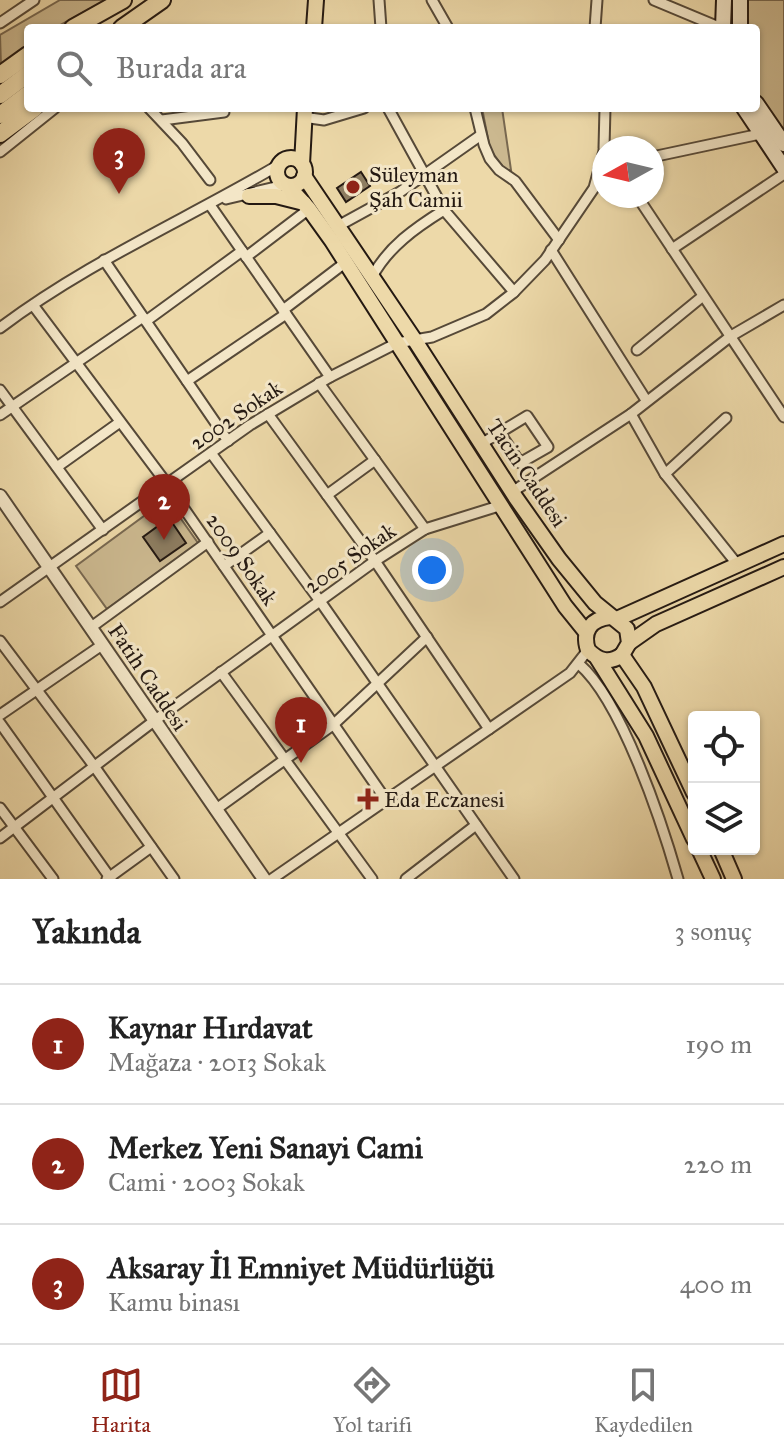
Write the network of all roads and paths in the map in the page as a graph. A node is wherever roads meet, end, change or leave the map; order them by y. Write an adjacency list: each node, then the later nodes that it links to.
1 (34, 0): 12 (street)
2 (123, 0): 13 (highway)
3 (133, 0): 14 (highway)
4 (163, 0): 15 (highway); 16 (highway)
5 (316, 0): 17 (main road)
6 (379, 0): 18 (street)
7 (432, 0): 19 (street)
8 (597, 0): 20 (street)
9 (654, 0): 21 (street)
10 (724, 0): 22 (main road)
11 (740, 0): 23 (main road)
12 (0, 23)
13 (80, 24)
14 (99, 24)
15 (128, 24)
16 (140, 24)
17 (314, 24)
18 (381, 24)
19 (446, 24)
20 (593, 24)
21 (712, 24)
22 (722, 24)
23 (740, 24)
24 (24, 58): 25 (highway)
25 (0, 75)
26 (24, 77): 27 (highway)
27 (0, 95)
28 (24, 97): 40 (highway)
29 (760, 109): 46 (main road)
30 (30, 112): 42 (highway)
31 (50, 112): 47 (street)
32 (153, 112): 41 (street)
33 (224, 112): 41 (street)
34 (304, 112): 35 (street); 49 (main road); 51 (main road)
35 (351, 112)
36 (390, 112): 53 (street)
37 (476, 112): 44 (street)
38 (605, 112): 45 (street, 2002 Sokak)
39 (746, 112): 43 (main road)
40 (0, 115)
41 (162, 120): 54 (street)
42 (0, 134)
43 (760, 134): 48 (street); 50 (main road)
44 (481, 135): 53 (street); 63 (street)
45 (604, 136)
46 (784, 144)
47 (0, 152)
48 (664, 154)
49 (280, 163): 51 (main road); 55 (main road); 58 (street)
50 (784, 168)
51 (303, 170): 55 (main road); 62 (main road, Tacin Caddesi)
52 (784, 174): 64 (street)
53 (423, 176): 61 (street); 62 (street)
54 (210, 180)
55 (286, 186): 57 (street); 59 (main road, Tacin Caddesi)
56 (592, 191): 63 (street, 2002 Sokak)
57 (249, 196): 58 (street); 59 (main road)
58 (214, 203): 66 (street); 67 (street)
59 (307, 206): 66 (street); 68 (main road, Tacin Caddesi)
60 (645, 208): 64 (street)
61 (444, 210): 69 (street); 70 (street)
62 (338, 226): 69 (main road, Tacin Caddesi)
63 (559, 240): 65 (street, 2002 Sokak)
64 (672, 249): 71 (street)
65 (551, 250): 70 (street, 2002 Sokak); 86 (street)
66 (244, 254): 74 (street); 75 (street)
67 (104, 260): 72 (street); 75 (street)
68 (346, 262): 74 (street); 79 (main road, Tacin Caddesi)
69 (372, 277): 78 (main road, Tacin Caddesi)
70 (514, 292): 78 (street, 2002 Sokak)
71 (703, 296): 77 (street); 80 (street)
72 (33, 305): 76 (street); 81 (street, 2009 Sokak)
73 (784, 305): 77 (street)
74 (285, 312): 82 (street); 83 (street)
75 (144, 319): 81 (street); 83 (street)
76 (0, 328)
77 (731, 336): 86 (street); 91 (street)
78 (414, 339): 79 (street, 2002 Sokak); 96 (main road, Tacin Caddesi)
79 (397, 343): 82 (street, 2002 Sokak); 105 (main road, Tacin Caddesi)
80 (637, 350)
81 (76, 363): 87 (street); 93 (street, 2009 Sokak)
82 (330, 377): 84 (street, 2002 Sokak)
83 (187, 381): 95 (street)
84 (319, 383): 88 (street, 2002 Sokak); 98 (street)
85 (0, 390): 87 (street)
86 (646, 400): 89 (street)
87 (12, 406): 90 (street); 99 (street)
88 (268, 414): 95 (street, 2002 Sokak); 103 (street)
89 (631, 414): 100 (street); 102 (street)
90 (0, 415)
91 (784, 417)
92 (726, 418): 100 (street)
93 (120, 422): 99 (street); 101 (street, 2009 Sokak)
94 (500, 433): 94 (street); 96 (street)
95 (228, 441): 97 (street, 2002 Sokak)
96 (481, 444): 102 (main road, Tacin Caddesi)
97 (211, 453): 101 (street, 2002 Sokak); 108 (street)
98 (375, 460): 103 (street); 106 (street)
99 (57, 467): 107 (street)
100 (665, 474): 112 (street)
101 (167, 484): 107 (street, 2002 Sokak); 109 (street, 2009 Sokak)
102 (512, 492): 118 (main road, Tacin Caddesi)
103 (327, 495): 111 (street)
104 (2, 502): 115 (street, Fatih Caddesi)
105 (502, 505): 106 (street, 2005 Sokak); 120 (main road, Tacin Caddesi)
106 (425, 529): 111 (street, 2005 Sokak)
107 (103, 530): 115 (street, 2002 Sokak)
108 (270, 533): 113 (street); 117 (street)
109 (208, 542): 113 (street, 2009 Sokak); 119 (street)
110 (784, 544): 112 (main road)
111 (375, 561): 117 (street, 2005 Sokak); 122 (street)
112 (737, 564): 118 (main road)
113 (224, 566): 121 (street, 2009 Sokak)
114 (784, 567): 125 (main road)
115 (49, 568): 116 (street, 2002 Sokak); 119 (street, Fatih Caddesi)
116 (0, 601)
117 (320, 601): 121 (street, 2005 Sokak); 129 (street)
118 (614, 618): 120 (main road); 125 (main road, Tacin Caddesi)
119 (90, 628): 124 (street, Fatih Caddesi)
120 (586, 632): 126 (main road)
121 (273, 634): 128 (street, 2005 Sokak); 134 (street, 2009 Sokak)
122 (427, 637): 129 (street); 135 (street)
123 (0, 641): 130 (street)
124 (102, 645): 130 (street); 132 (street, Fatih Caddesi)
125 (626, 649): 126 (main road); 139 (main road, Tacin Caddesi)
126 (592, 654): 127 (street); 145 (main road)
127 (579, 664): 135 (street); 160 (street)
128 (221, 672): 132 (street, 2005 Sokak); 136 (street)
129 (377, 684): 134 (street); 138 (street)
130 (37, 690): 131 (street); 137 (street)
131 (0, 715)
132 (154, 721): 137 (street, 2005 Sokak); 143 (street, Fatih Caddesi)
133 (0, 723): 140 (street)
134 (334, 724): 136 (street); 141 (street, 2009 Sokak)
135 (489, 729): 138 (street)
136 (285, 759): 143 (street); 147 (street)
137 (94, 766): 140 (street, 2005 Sokak); 149 (street)
138 (434, 767): 141 (street); 144 (street)
139 (689, 783)
140 (54, 797): 146 (street, 2005 Sokak); 152 (street)
141 (386, 800): 147 (street)
142 (0, 808): 146 (street)
143 (215, 810): 155 (street, Fatih Caddesi)
144 (476, 825): 158 (street); 159 (street)
145 (688, 826)
146 (15, 827): 148 (street, 2005 Sokak); 153 (street)
147 (338, 833): 156 (street); 157 (street)
148 (0, 838)
149 (151, 847): 152 (street); 154 (street)
150 (702, 855): 161 (main road)
151 (724, 855): 162 (main road)
152 (110, 878)
153 (53, 879)
154 (174, 879)
155 (264, 879)
156 (272, 879)
157 (372, 879)
158 (406, 879)
159 (514, 879)
160 (678, 879)
161 (713, 879)
162 (734, 879)

